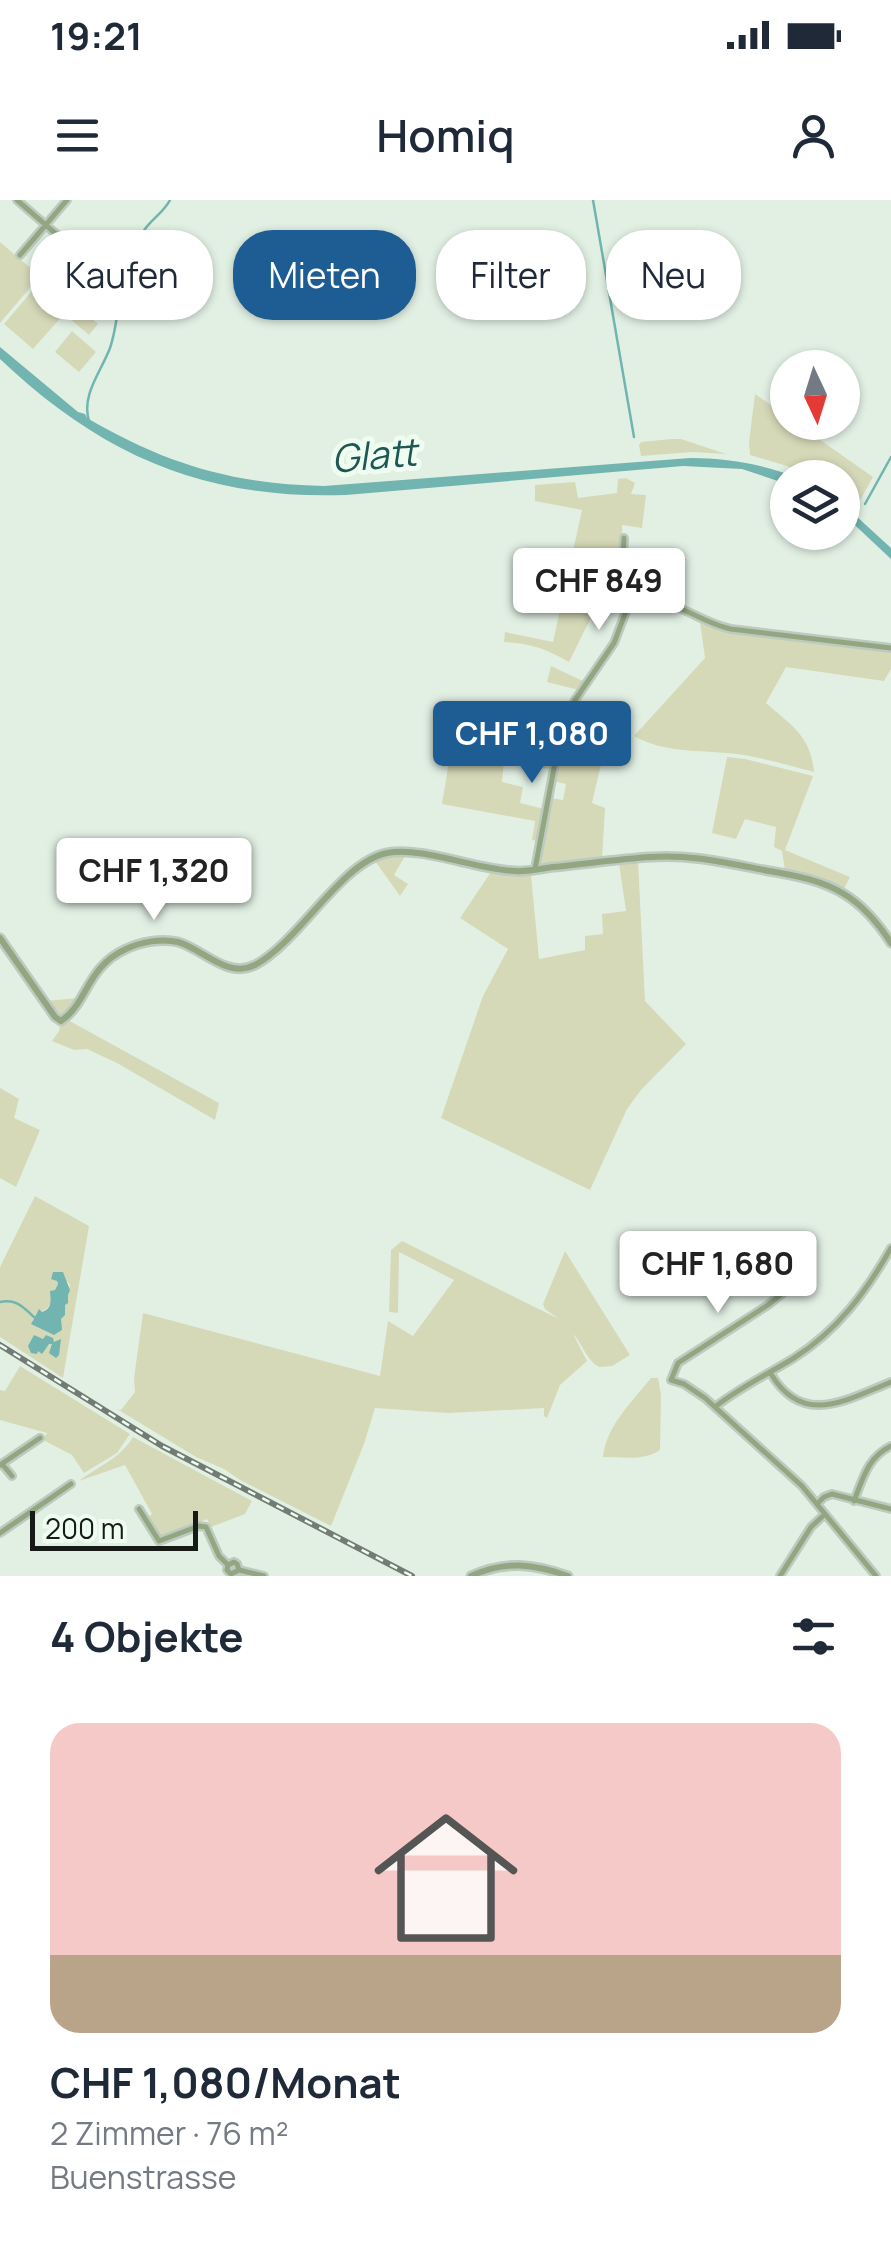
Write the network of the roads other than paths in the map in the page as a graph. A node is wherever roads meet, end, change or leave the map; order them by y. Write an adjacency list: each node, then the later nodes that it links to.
1 (17, 200): 3 (street)
2 (68, 200): 3 (street)
3 (46, 226): 4 (street); 5 (street)
4 (51, 230)
5 (20, 254)
6 (624, 538): 7 (street)
7 (628, 606): 8 (street); 9 (street)
8 (891, 648)
9 (535, 869): 10 (street); 11 (street)
10 (0, 938)
11 (891, 942)
12 (891, 1248): 14 (street)
13 (802, 1271): 16 (street)
14 (770, 1372): 15 (street); 16 (street)
15 (891, 1382)
16 (715, 1407): 23 (street)
17 (40, 1438): 19 (street)
18 (891, 1446): 22 (street)
19 (1, 1464): 20 (street)
20 (12, 1476)
21 (72, 1484): 27 (street)
22 (854, 1501): 23 (street); 24 (street)
23 (817, 1504): 26 (street)
24 (891, 1509)
25 (139, 1510): 29 (street)
26 (825, 1514): 28 (street); 32 (street)
27 (0, 1533)
28 (869, 1568): 33 (street); 34 (street)
29 (264, 1576)
30 (471, 1576): 31 (street)
31 (568, 1576)
32 (780, 1576)
33 (864, 1576)
34 (876, 1576)

